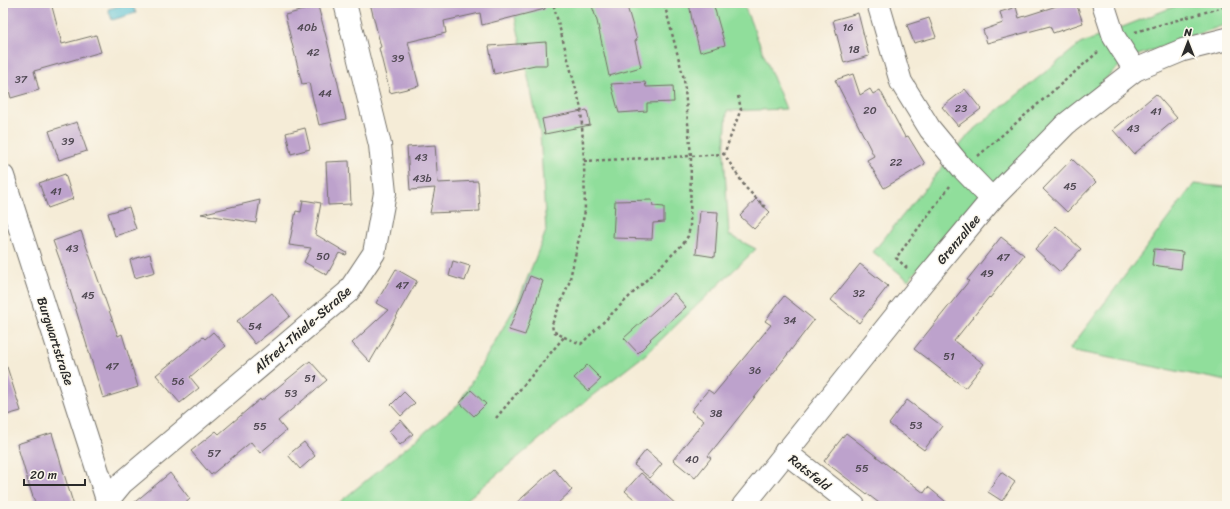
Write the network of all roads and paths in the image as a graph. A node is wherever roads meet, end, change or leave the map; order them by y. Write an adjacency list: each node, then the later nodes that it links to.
1 (345, 3): 18 (street, Alfred-Thiele-Straße)
2 (553, 3): 11 (path)
3 (664, 3): 10 (path)
4 (878, 3): 13 (street)
5 (1103, 3): 7 (street)
6 (1227, 39): 7 (street, Grenzallee)
7 (1135, 70): 13 (street, Grenzallee)
8 (738, 96): 9 (path)
9 (724, 154): 10 (path); 14 (path)
10 (691, 156): 11 (path); 15 (path)
11 (584, 161): 15 (path)
12 (3, 176): 18 (street, Burgwartstraße)
13 (992, 199): 17 (street, Grenzallee)
14 (766, 208)
15 (564, 337): 16 (path)
16 (496, 418)
17 (786, 452): 19 (street, Grenzallee); 20 (street, Ratsfeld)
18 (107, 504)
19 (743, 506)
20 (854, 506)

